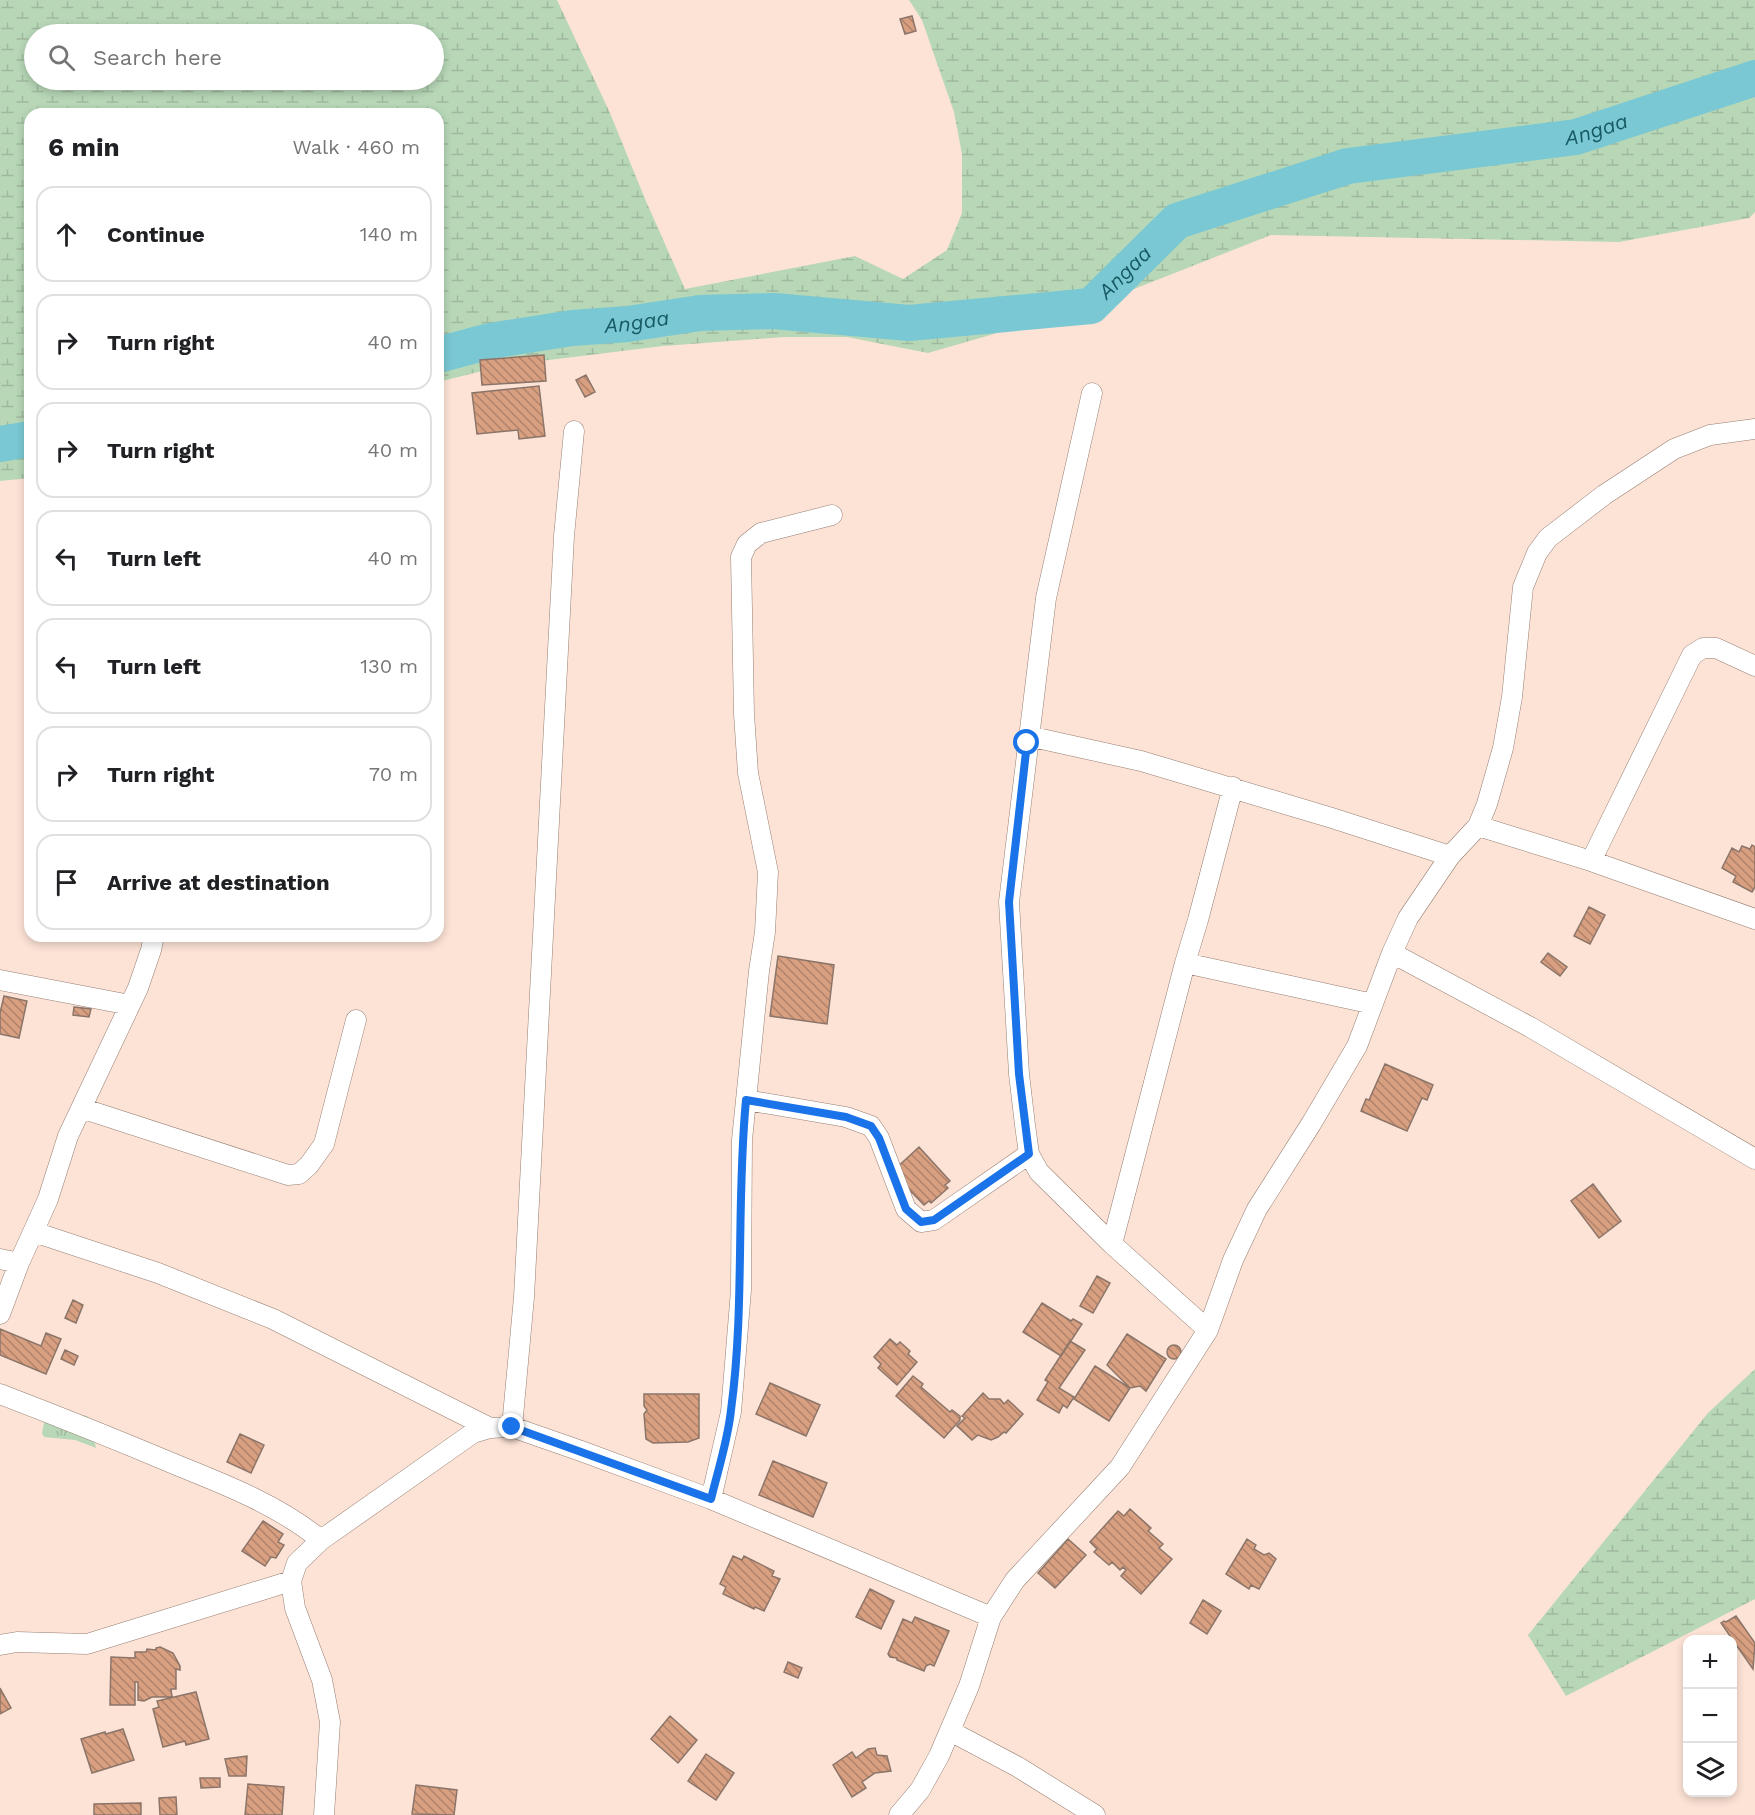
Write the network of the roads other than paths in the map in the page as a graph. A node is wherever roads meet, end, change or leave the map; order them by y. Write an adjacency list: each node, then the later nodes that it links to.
1 (1092, 393): 6 (street)
2 (1755, 429): 8 (street)
3 (574, 431): 29 (street)
4 (832, 515): 19 (street)
5 (1755, 666): 10 (street)
6 (1028, 736): 7 (street); 21 (street)
7 (1233, 788): 9 (street); 14 (street)
8 (1478, 826): 9 (street); 10 (street)
9 (1450, 856): 13 (street)
10 (1591, 861): 11 (street)
11 (1755, 918)
12 (153, 942): 17 (street)
13 (1392, 953): 16 (street); 22 (street)
14 (1185, 963): 16 (street); 24 (street)
15 (0, 980): 17 (street)
16 (1373, 1004): 27 (street)
17 (130, 1005): 20 (street)
18 (356, 1020): 20 (street)
19 (746, 1100): 21 (street); 31 (street)
20 (81, 1108): 23 (street)
21 (1029, 1154): 24 (street)
22 (1755, 1159)
23 (34, 1232): 25 (street); 30 (street)
24 (1112, 1244): 27 (street)
25 (10, 1261): 26 (street)
26 (0, 1314)
27 (1208, 1330): 34 (street)
28 (0, 1394): 32 (street)
29 (512, 1427): 30 (street); 31 (street)
30 (489, 1428): 32 (street)
31 (711, 1499): 34 (street)
32 (321, 1540): 33 (street)
33 (291, 1581): 35 (street); 37 (street)
34 (991, 1617): 36 (street)
35 (0, 1646)
36 (950, 1731): 38 (street); 39 (street)
37 (324, 1815)
38 (899, 1815)
39 (1095, 1815)

